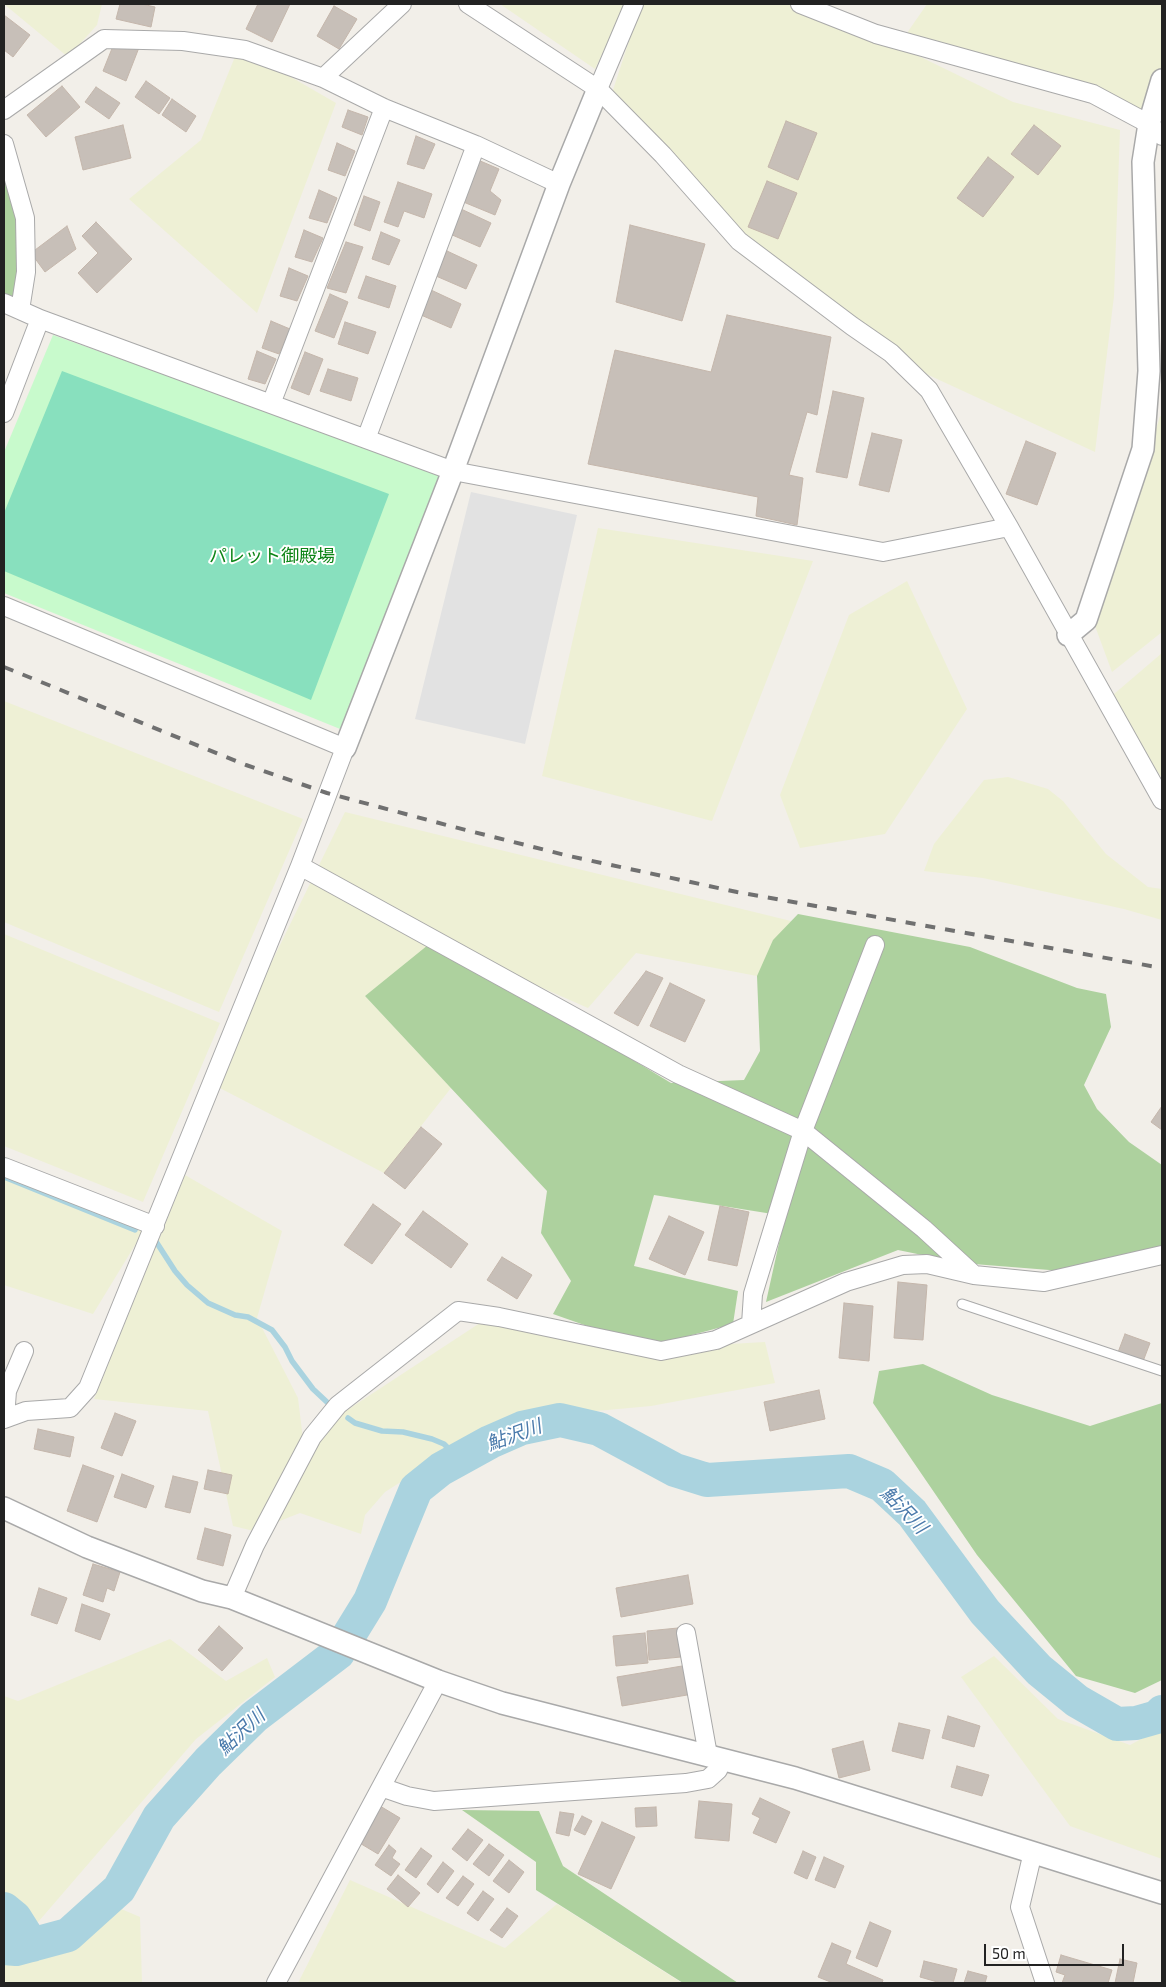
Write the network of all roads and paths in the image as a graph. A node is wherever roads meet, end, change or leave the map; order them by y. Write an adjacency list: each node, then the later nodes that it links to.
1 (402, 4): 5 (street)
2 (468, 4): 7 (street)
3 (634, 4): 7 (street)
4 (800, 4): 10 (street)
5 (324, 78): 8 (street); 9 (street)
6 (1162, 80): 10 (street)
7 (598, 89): 13 (street); 21 (street)
8 (384, 108): 12 (street); 17 (street)
9 (4, 110)
10 (1156, 130): 23 (street)
11 (4, 144): 15 (street)
12 (476, 145): 13 (street); 19 (street)
13 (558, 184): 20 (street)
14 (4, 303): 15 (street)
15 (20, 310): 16 (street)
16 (40, 319): 17 (street); 18 (street)
17 (271, 404): 19 (street)
18 (4, 413)
19 (366, 439): 20 (street)
20 (452, 471): 21 (street); 24 (street)
21 (1009, 527): 23 (street)
22 (4, 606): 24 (street)
23 (1068, 635): 25 (street)
24 (345, 748): 26 (street)
25 (1162, 800)
26 (300, 866): 28 (street); 30 (street)
27 (875, 945): 28 (street)
28 (802, 1130): 32 (street); 34 (street)
29 (4, 1167): 30 (street)
30 (155, 1226): 37 (street)
31 (1162, 1255): 32 (street)
32 (974, 1275): 34 (street)
33 (962, 1304): 36 (lane)
34 (751, 1324): 39 (street)
35 (24, 1351): 37 (street)
36 (1162, 1371)
37 (4, 1419)
38 (4, 1508): 39 (street)
39 (232, 1598): 41 (street)
40 (686, 1633): 42 (street)
41 (438, 1681): 42 (street); 43 (street)
42 (716, 1757): 43 (street); 44 (street)
43 (381, 1787): 46 (street)
44 (1033, 1852): 45 (street); 47 (street)
45 (1162, 1893)
46 (276, 1983)
47 (1045, 1983)

